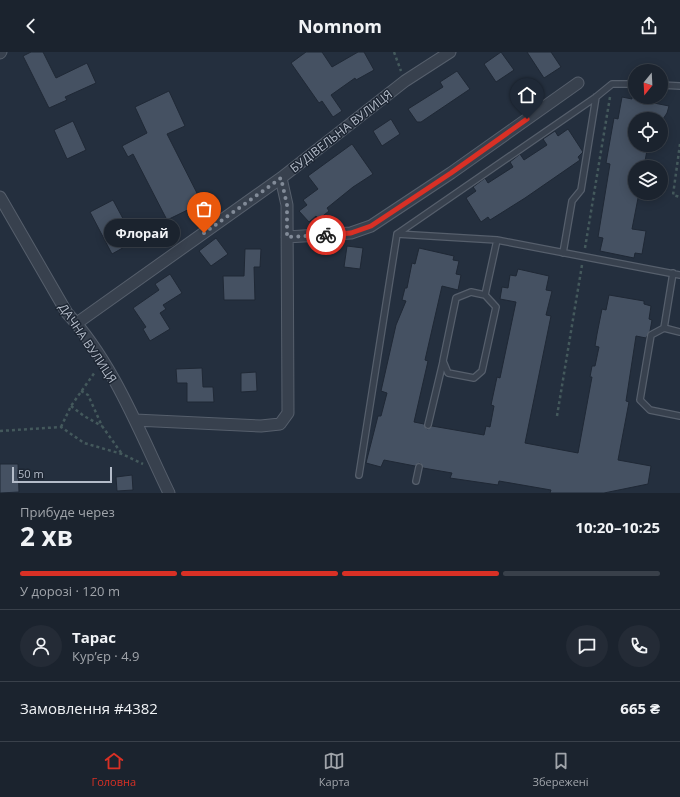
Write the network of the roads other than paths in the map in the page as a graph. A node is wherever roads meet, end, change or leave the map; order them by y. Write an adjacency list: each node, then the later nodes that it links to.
1 (450, 52): 7 (street, БУДІВЕЛЬНА ВУЛИЦЯ)
2 (578, 83): 10 (street)
3 (628, 84): 6 (lane)
4 (668, 85): 5 (lane)
5 (680, 86)
6 (596, 97): 9 (lane); 12 (lane)
7 (281, 178): 10 (street); 16 (street, БУДІВЕЛЬНА ВУЛИЦЯ)
8 (0, 197): 16 (street, ДАЧНА ВУЛИЦЯ)
9 (397, 234): 11 (lane); 24 (lane)
10 (287, 237): 21 (street)
11 (497, 240): 12 (lane); 15 (lane)
12 (563, 252): 13 (lane)
13 (673, 273): 14 (lane); 17 (lane)
14 (680, 275)
15 (485, 295): 19 (lane); 19 (lane)
16 (77, 324): 21 (street, ДАЧНА ВУЛИЦЯ)
17 (664, 328): 18 (lane); 20 (lane)
18 (680, 332)
19 (443, 361): 22 (lane)
20 (680, 416)
21 (135, 420): 26 (street, ДАЧНА ВУЛИЦЯ)
22 (428, 425)
23 (419, 467): 25 (lane)
24 (360, 476)
25 (416, 481)
26 (169, 493)

